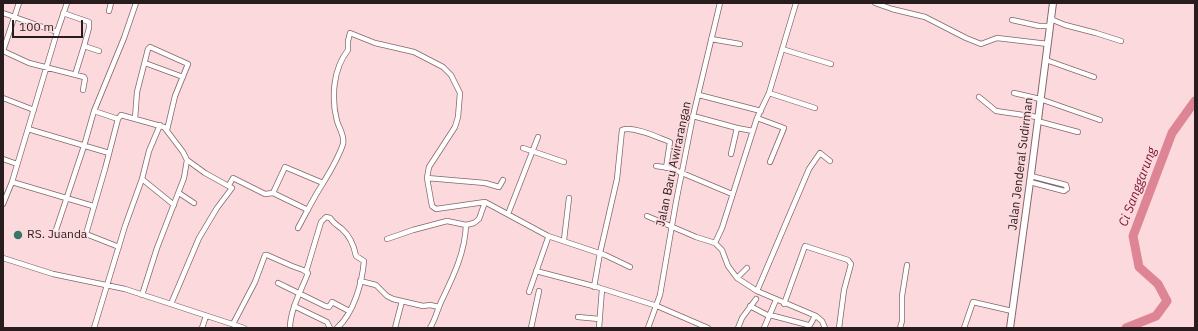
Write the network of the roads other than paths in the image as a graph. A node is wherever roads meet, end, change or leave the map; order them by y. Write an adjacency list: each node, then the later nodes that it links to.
1 (19, 3): 13 (street)
2 (67, 3): 11 (street)
3 (111, 3): 9 (street)
4 (136, 3): 41 (street)
5 (720, 3): 17 (street, Jalan Baru Awirarangan)
6 (796, 3): 22 (street)
7 (875, 3): 20 (street)
8 (1053, 3): 12 (main road, Jalan Jenderal Sudirman)
9 (109, 11)
10 (3, 13): 13 (street)
11 (63, 13): 16 (street); 21 (street)
12 (1051, 16): 15 (main road, Jalan Jenderal Sudirman); 18 (street)
13 (14, 17): 16 (street); 23 (street)
14 (1012, 20): 15 (street)
15 (1050, 26): 20 (main road, Jalan Jenderal Sudirman)
16 (57, 32): 28 (street)
17 (711, 39): 19 (street); 35 (street, Jalan Baru Awirarangan)
18 (1121, 41)
19 (740, 44)
20 (1048, 44): 25 (main road, Jalan Jenderal Sudirman)
21 (84, 46): 24 (street); 29 (street)
22 (782, 49): 27 (street); 33 (street)
23 (3, 51): 28 (street)
24 (99, 51)
25 (1046, 60): 31 (street); 38 (main road, Jalan Jenderal Sudirman)
26 (145, 63): 30 (street); 30 (street); 46 (street)
27 (831, 64)
28 (47, 67): 29 (street); 40 (street)
29 (75, 75): 32 (street)
30 (183, 77): 52 (street)
31 (1094, 78)
32 (83, 90)
33 (769, 93): 39 (street); 42 (street)
34 (1014, 93): 38 (street)
35 (699, 95): 42 (street); 43 (street, Jalan Baru Awirarangan)
36 (979, 97): 47 (street)
37 (3, 98): 40 (street)
38 (1040, 99): 47 (main road, Jalan Jenderal Sudirman); 48 (street)
39 (815, 108)
40 (34, 110): 51 (street)
41 (94, 111): 45 (street); 56 (street)
42 (761, 111): 44 (street)
43 (693, 116): 50 (street); 69 (street, Jalan Baru Awirarangan)
44 (757, 118): 53 (street); 65 (street)
45 (118, 119): 46 (street); 59 (street)
46 (135, 119): 49 (street)
47 (1037, 119): 54 (street); 72 (main road, Jalan Jenderal Sudirman)
48 (1100, 120)
49 (160, 125): 52 (street); 71 (street)
50 (737, 128): 53 (street); 60 (street)
51 (28, 129): 56 (street); 66 (street)
52 (167, 130): 62 (street)
53 (753, 131): 79 (street)
54 (1078, 132)
55 (538, 137): 58 (street)
56 (84, 146): 59 (street); 81 (street)
57 (524, 148): 58 (street)
58 (533, 151): 64 (street); 88 (street)
59 (109, 153): 86 (street)
60 (731, 154)
61 (3, 159): 66 (street)
62 (187, 160): 76 (street); 77 (street)
63 (830, 161): 113 (street)
64 (564, 162)
65 (770, 162)
66 (17, 164): 74 (street)
67 (656, 166): 68 (street)
68 (666, 168): 69 (street); 99 (street)
69 (681, 174): 79 (street); 91 (street, Jalan Baru Awirarangan)
70 (427, 178): 73 (street); 75 (street); 84 (street)
71 (142, 179): 85 (street); 98 (street)
72 (1030, 179): 72 (street); 127 (main road, Jalan Jenderal Sudirman)
73 (503, 180)
74 (12, 182): 81 (street); 83 (street)
75 (323, 183): 78 (street); 87 (street)
76 (229, 185): 78 (street); 120 (street)
77 (179, 193): 82 (street); 85 (street)
78 (273, 193): 87 (street)
79 (732, 194): 97 (street)
80 (568, 198): 96 (street)
81 (67, 199): 86 (street); 93 (street)
82 (194, 203)
83 (3, 204)
84 (484, 204): 88 (street); 90 (street)
85 (174, 205): 116 (street)
86 (93, 206): 98 (street)
87 (308, 210): 92 (street)
88 (508, 214): 96 (street)
89 (647, 216): 91 (street)
90 (466, 225): 95 (street); 125 (street)
91 (671, 226): 97 (street); 123 (street, Jalan Baru Awirarangan)
92 (298, 228)
93 (56, 230)
94 (548, 238): 104 (street)
95 (387, 239)
96 (564, 240): 99 (street)
97 (715, 243): 106 (street)
98 (119, 246): 109 (street)
99 (600, 254): 102 (street); 110 (street)
100 (3, 258): 109 (street)
101 (907, 265): 150 (street)
102 (630, 266)
103 (747, 268): 106 (street)
104 (536, 271): 110 (street); 114 (street)
105 (306, 272): 107 (street); 115 (street); 133 (street)
106 (737, 278): 113 (street)
107 (360, 282): 119 (street); 126 (street)
108 (278, 283): 115 (street)
109 (107, 285): 116 (street); 134 (street)
110 (594, 287): 111 (street)
111 (602, 289): 123 (street); 132 (street)
112 (539, 291): 142 (street)
113 (757, 291): 118 (street)
114 (529, 292)
115 (300, 293): 122 (street); 126 (street)
116 (142, 296): 120 (street)
117 (756, 299): 124 (street)
118 (776, 300): 121 (street); 128 (street)
119 (402, 301): 125 (street); 140 (street)
120 (171, 304): 129 (street)
121 (784, 304): 130 (street); 149 (street)
122 (294, 306): 137 (street); 138 (street)
123 (657, 306): 144 (street, Jalan Baru Awirarangan); 145 (street)
124 (750, 306): 128 (street); 146 (street)
125 (439, 307): 141 (street)
126 (349, 311): 139 (street)
127 (1012, 311): 151 (street); 152 (main road, Jalan Jenderal Sudirman)
128 (770, 315): 130 (street); 147 (street)
129 (206, 316): 133 (street); 135 (street)
130 (816, 316): 148 (street)
131 (578, 317): 132 (street)
132 (599, 319): 143 (street)
133 (233, 324): 136 (street)
134 (94, 328)
135 (202, 328)
136 (244, 328)
137 (290, 328)
138 (330, 328)
139 (336, 328)
140 (395, 328)
141 (430, 328)
142 (531, 328)
143 (599, 328)
144 (648, 328)
145 (708, 328)
146 (738, 328)
147 (764, 328)
148 (825, 328)
149 (839, 328)
150 (900, 328)
151 (964, 328)
152 (1010, 328)

